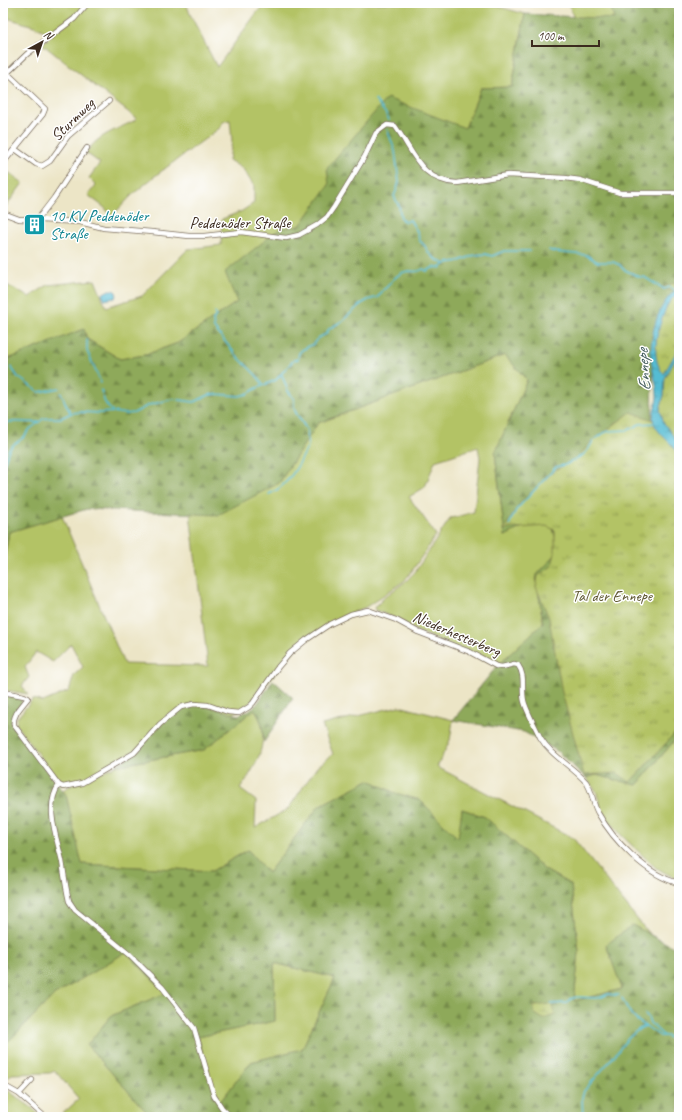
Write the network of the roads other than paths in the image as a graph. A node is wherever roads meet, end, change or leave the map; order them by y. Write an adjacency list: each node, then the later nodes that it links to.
1 (88, 3): 2 (street)
2 (8, 74): 3 (street); 6 (street, Sturmweg)
3 (3, 77)
4 (109, 101): 6 (street, Sturmweg)
5 (87, 148): 10 (street)
6 (15, 149): 7 (street, Sturmweg)
7 (3, 163)
8 (679, 193): 10 (street, Peddenöder Straße)
9 (3, 214): 10 (street, Peddenöder Straße)
10 (37, 220)
11 (3, 692): 12 (street)
12 (59, 785): 13 (street, Niederhesterberg); 18 (street)
13 (679, 883)
14 (32, 1080): 16 (street)
15 (3, 1085): 16 (street)
16 (19, 1094): 17 (street)
17 (45, 1117)
18 (231, 1117)

